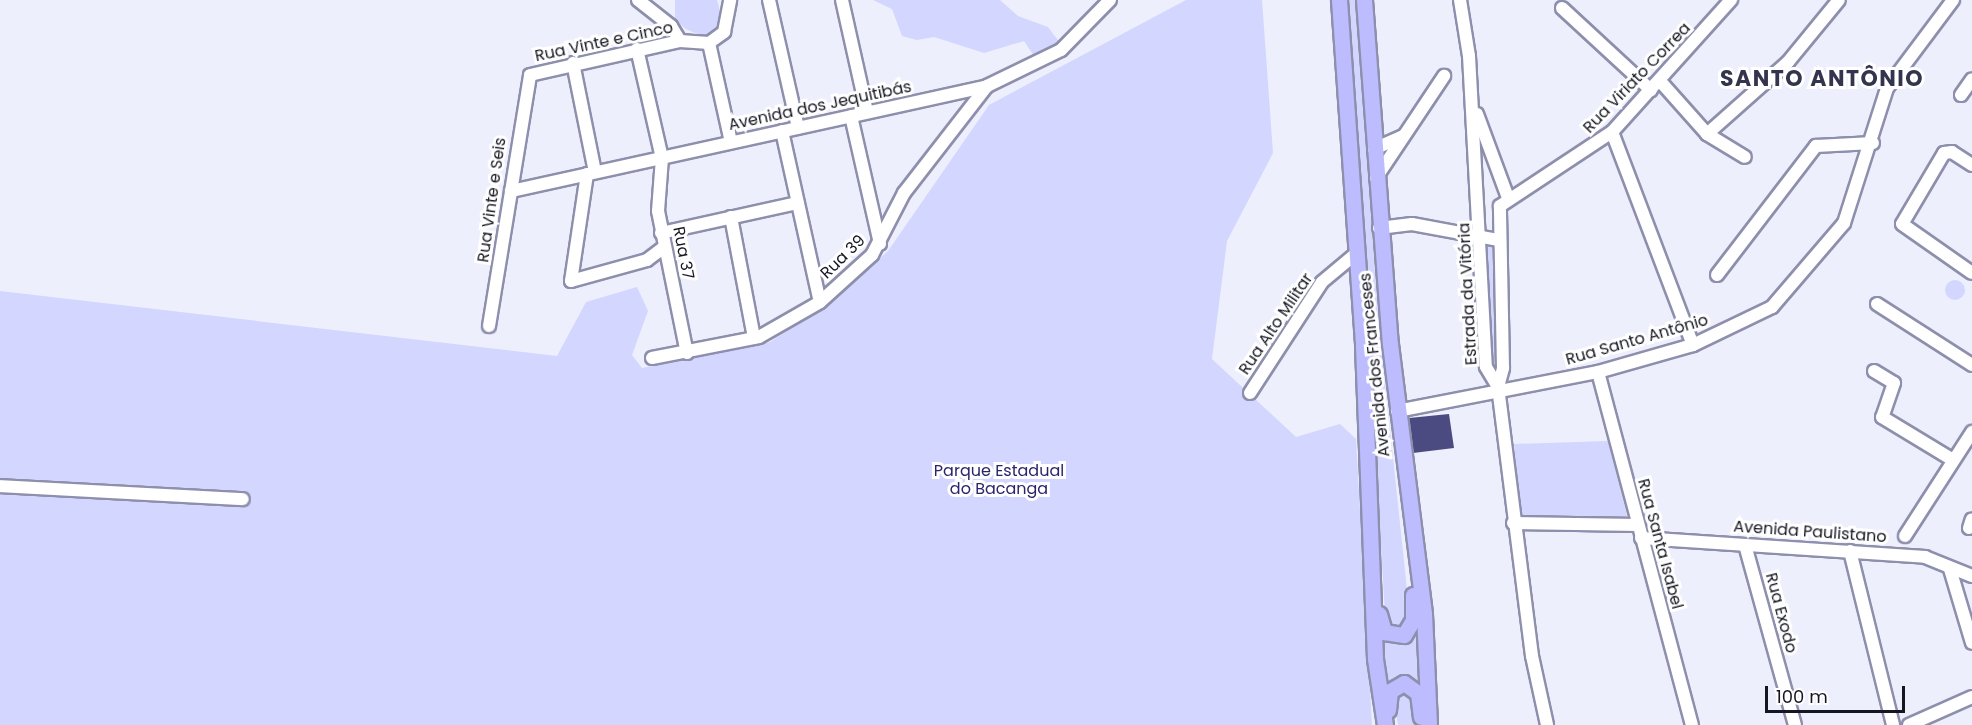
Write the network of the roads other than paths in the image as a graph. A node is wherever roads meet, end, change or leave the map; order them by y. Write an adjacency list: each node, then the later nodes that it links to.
1 (638, 0): 13 (street)
2 (730, 0): 14 (street)
3 (769, 0): 26 (street)
4 (842, 0): 24 (street)
5 (1110, 0): 21 (street, Avenida dos Jequitibás)
6 (1339, 0): 49 (main road, Avenida dos Franceses)
7 (1364, 0): 33 (main road, Avenida dos Franceses)
8 (1460, 0): 23 (street, Estrada da Vitória)
9 (1731, 0): 20 (street, Rua Viriato Correa)
10 (1839, 0): 29 (street)
11 (1953, 0): 32 (street, Rua Santo Antônio)
12 (1562, 8): 20 (street)
13 (680, 41): 14 (street, Rua Vinte e Cinco); 15 (street, Rua Vinte e Cinco)
14 (709, 44): 31 (street)
15 (637, 49): 16 (street, Rua Vinte e Cinco); 35 (street, Rua 37)
16 (573, 63): 18 (street, Rua Vinte e Cinco); 37 (street)
17 (1444, 76): 30 (street)
18 (528, 79): 39 (street, Rua Vinte e Seis)
19 (1972, 79): 22 (street)
20 (1655, 85): 28 (street, Rua Viriato Correa); 29 (street)
21 (987, 86): 24 (street, Avenida dos Jequitibás); 47 (street, Rua 39)
22 (1961, 95)
23 (1472, 102): 40 (street); 46 (street, Estrada da Vitória)
24 (867, 112): 25 (street, Avenida dos Jequitibás)
25 (851, 116): 26 (street, Avenida dos Jequitibás); 47 (street)
26 (798, 128): 27 (street, Avenida dos Jequitibás)
27 (782, 131): 31 (street, Avenida dos Jequitibás); 41 (street)
28 (1612, 132): 40 (street, Rua Viriato Correa); 56 (street)
29 (1707, 134): 34 (street)
30 (1404, 135): 33 (street); 38 (street)
31 (731, 142): 35 (street, Avenida dos Jequitibás)
32 (1873, 143): 51 (street); 56 (street, Rua Santo Antônio)
33 (1374, 149): 38 (main road, Avenida dos Franceses)
34 (1745, 157)
35 (662, 158): 37 (street, Avenida dos Jequitibás); 44 (street, Rua 37)
36 (1972, 165): 50 (street)
37 (591, 173): 39 (street, Avenida dos Jequitibás); 48 (street)
38 (1376, 178): 43 (main road, Avenida dos Franceses)
39 (511, 191): 54 (street, Rua Vinte e Seis)
40 (1508, 198): 45 (street)
41 (798, 202): 42 (street); 52 (street)
42 (731, 217): 44 (street); 55 (street)
43 (1379, 228): 46 (street); 64 (main road, Avenida dos Franceses)
44 (661, 232): 48 (street, Rua 37)
45 (1498, 240): 46 (street); 62 (street)
46 (1479, 241): 62 (street, Estrada da Vitória)
47 (880, 244): 52 (street, Rua 39)
48 (664, 247): 57 (street, Rua 37)
49 (1358, 252): 63 (street, Rua Alto Militar); 69 (main road, Avenida dos Franceses)
50 (1972, 273)
51 (1717, 275)
52 (820, 302): 55 (street, Rua 39)
53 (1877, 304): 59 (street)
54 (489, 326)
55 (754, 338): 57 (street, Rua 39)
56 (1693, 345): 61 (street, Rua Santo Antônio)
57 (687, 353): 58 (street, Rua 39)
58 (652, 358)
59 (1972, 365)
60 (1874, 371): 66 (street)
61 (1598, 372): 62 (street, Rua Santo Antônio); 72 (street, Rua Santa Isabel)
62 (1498, 387): 64 (street, Rua Santo Antônio); 71 (street, Estrada da Vitória)
63 (1250, 393)
64 (1397, 411): 70 (main road, Avenida dos Franceses)
65 (1972, 432): 66 (street)
66 (1953, 460): 73 (street)
67 (0, 486): 68 (street)
68 (243, 499)
69 (1370, 508): 70 (main road); 81 (main road, Avenida dos Franceses)
70 (1409, 514): 83 (main road, Avenida dos Franceses)
71 (1513, 523): 72 (street); 84 (street, Estrada da Vitória)
72 (1638, 525): 74 (street, Rua Santa Isabel)
73 (1905, 536)
74 (1641, 538): 75 (street, Avenida Paulistano); 85 (street, Rua Santa Isabel)
75 (1745, 545): 76 (street, Avenida Paulistano); 86 (street, Rua Exodo)
76 (1850, 551): 77 (street, Avenida Paulistano); 87 (street)
77 (1950, 569): 78 (street, Avenida Paulistano); 79 (street)
78 (1972, 576)
79 (1972, 643)
80 (1972, 697): 88 (street)
81 (1387, 725): 82 (main road)
82 (1422, 725)
83 (1430, 725)
84 (1547, 725)
85 (1692, 725)
86 (1795, 725)
87 (1893, 725)
88 (1910, 725)

